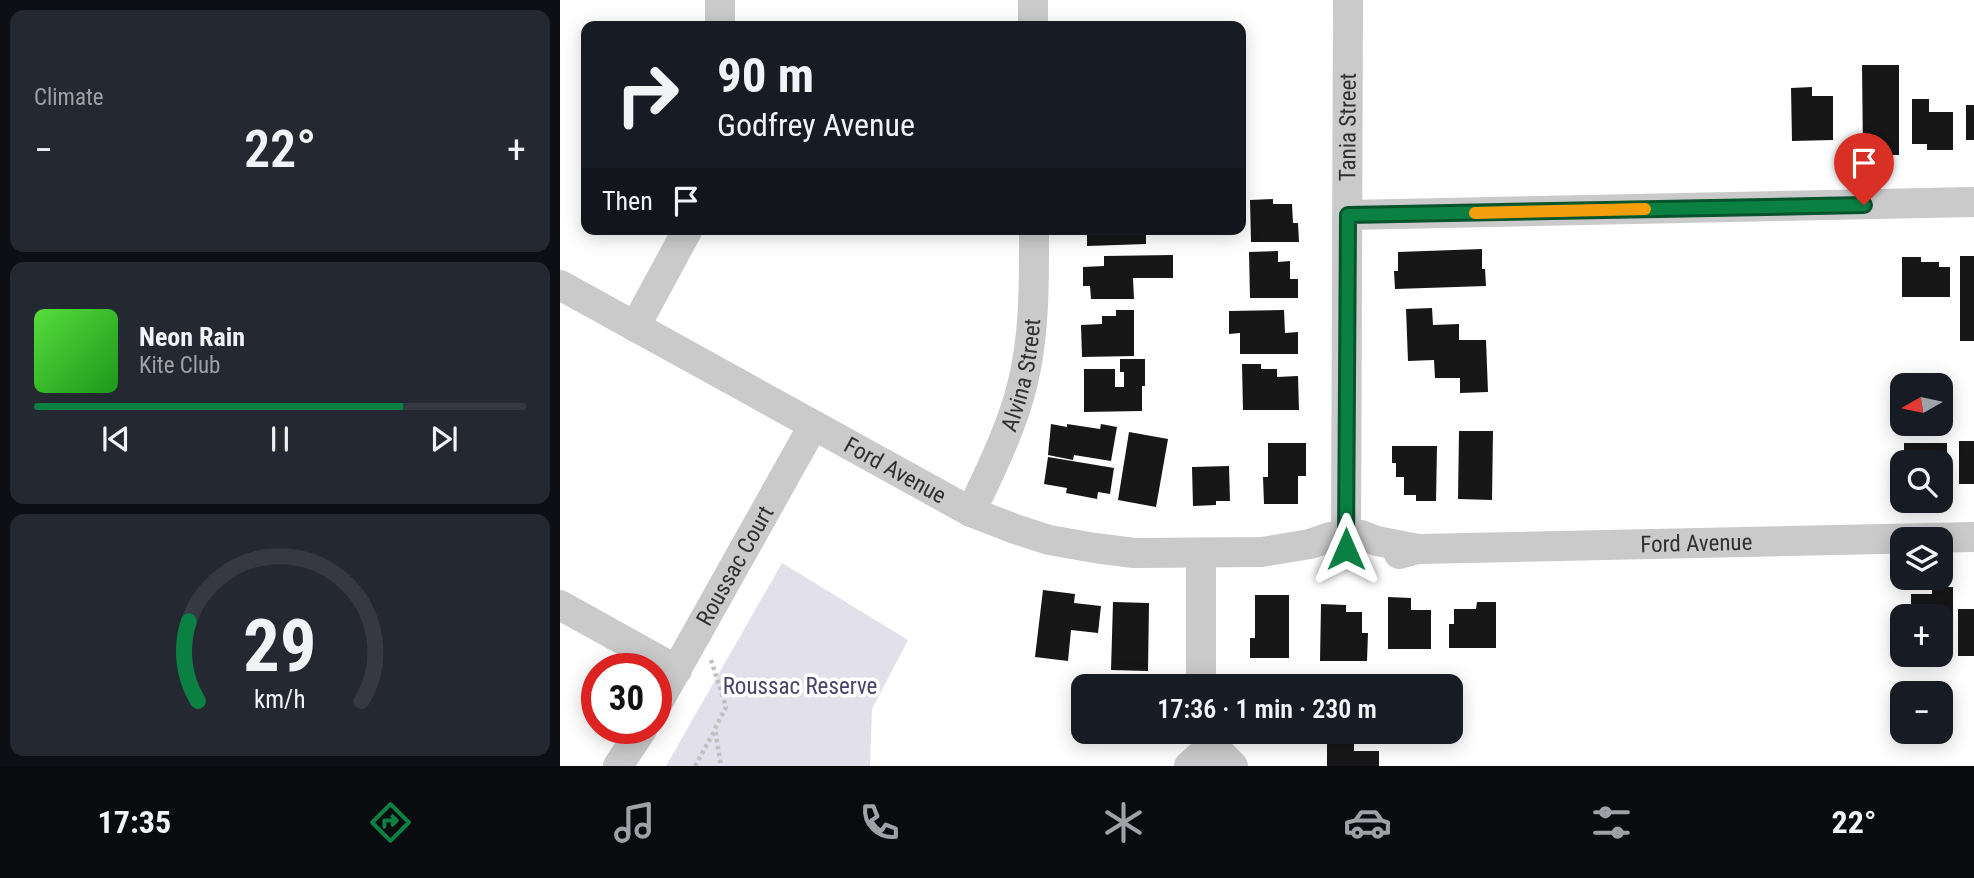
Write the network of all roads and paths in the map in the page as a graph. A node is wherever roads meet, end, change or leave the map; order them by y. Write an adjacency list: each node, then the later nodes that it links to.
1 (720, 0): 4 (street)
2 (1033, 0): 5 (street)
3 (1348, 0): 7 (street, Tania Street)
4 (720, 21)
5 (1033, 21)
6 (1974, 202): 7 (street)
7 (1348, 215): 15 (street, Tania Street)
8 (685, 235): 11 (street)
9 (1034, 235): 13 (street, Alvina Street)
10 (560, 285): 11 (street, Ford Avenue)
11 (635, 327): 12 (street, Ford Avenue)
12 (813, 426): 13 (street, Ford Avenue); 19 (street, Roussac Court)
13 (971, 512): 16 (street, Ford Avenue)
14 (1974, 537): 15 (street, Ford Avenue)
15 (1347, 542): 16 (street, Ford Avenue)
16 (1201, 553): 20 (street)
17 (560, 605): 19 (street)
18 (711, 659): 22 (path)
19 (677, 670): 21 (street, Roussac Court)
20 (1201, 674)
21 (672, 679)
22 (715, 729): 27 (path); 28 (path)
23 (632, 744): 26 (street)
24 (1206, 744): 29 (street)
25 (1215, 744): 30 (street)
26 (618, 766)
27 (695, 766)
28 (721, 766)
29 (1189, 766)
30 (1233, 766)

